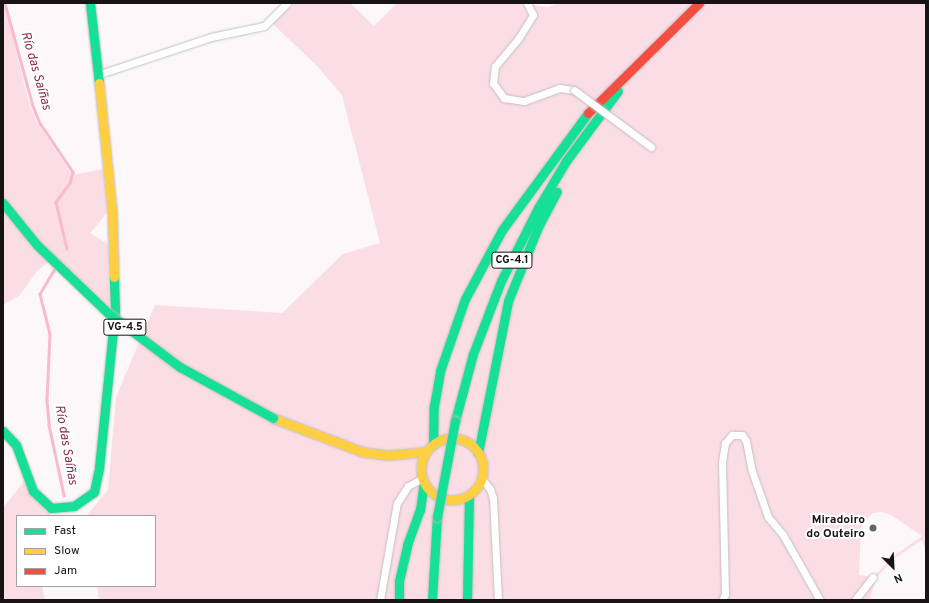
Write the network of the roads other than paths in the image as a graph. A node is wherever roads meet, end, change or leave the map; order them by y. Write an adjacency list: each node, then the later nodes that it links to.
1 (90, 3): 6 (main road)
2 (287, 3): 6 (street)
3 (527, 3): 8 (street, bridge)
4 (699, 3): 5 (main road, CG-4.1)
5 (648, 54): 7 (main road, CG-4.1); 11 (main road)
6 (97, 75): 10 (main road)
7 (600, 114): 12 (main road); 20 (main road, CG-4.1, bridge)
8 (651, 147)
9 (3, 203): 13 (main road, VG-4.5, bridge)
10 (3, 431)
11 (430, 448): 12 (main road); 13 (main road); 14 (main road)
12 (478, 453): 15 (main road)
13 (389, 455): 14 (main road)
14 (423, 477): 16 (main road); 18 (street); 19 (main road)
15 (482, 479): 16 (main road); 22 (street)
16 (469, 496): 21 (main road)
17 (873, 577): 25 (street)
18 (380, 600)
19 (399, 600)
20 (432, 600)
21 (467, 600)
22 (498, 600)
23 (722, 600): 24 (street)
24 (820, 600)
25 (855, 600)

